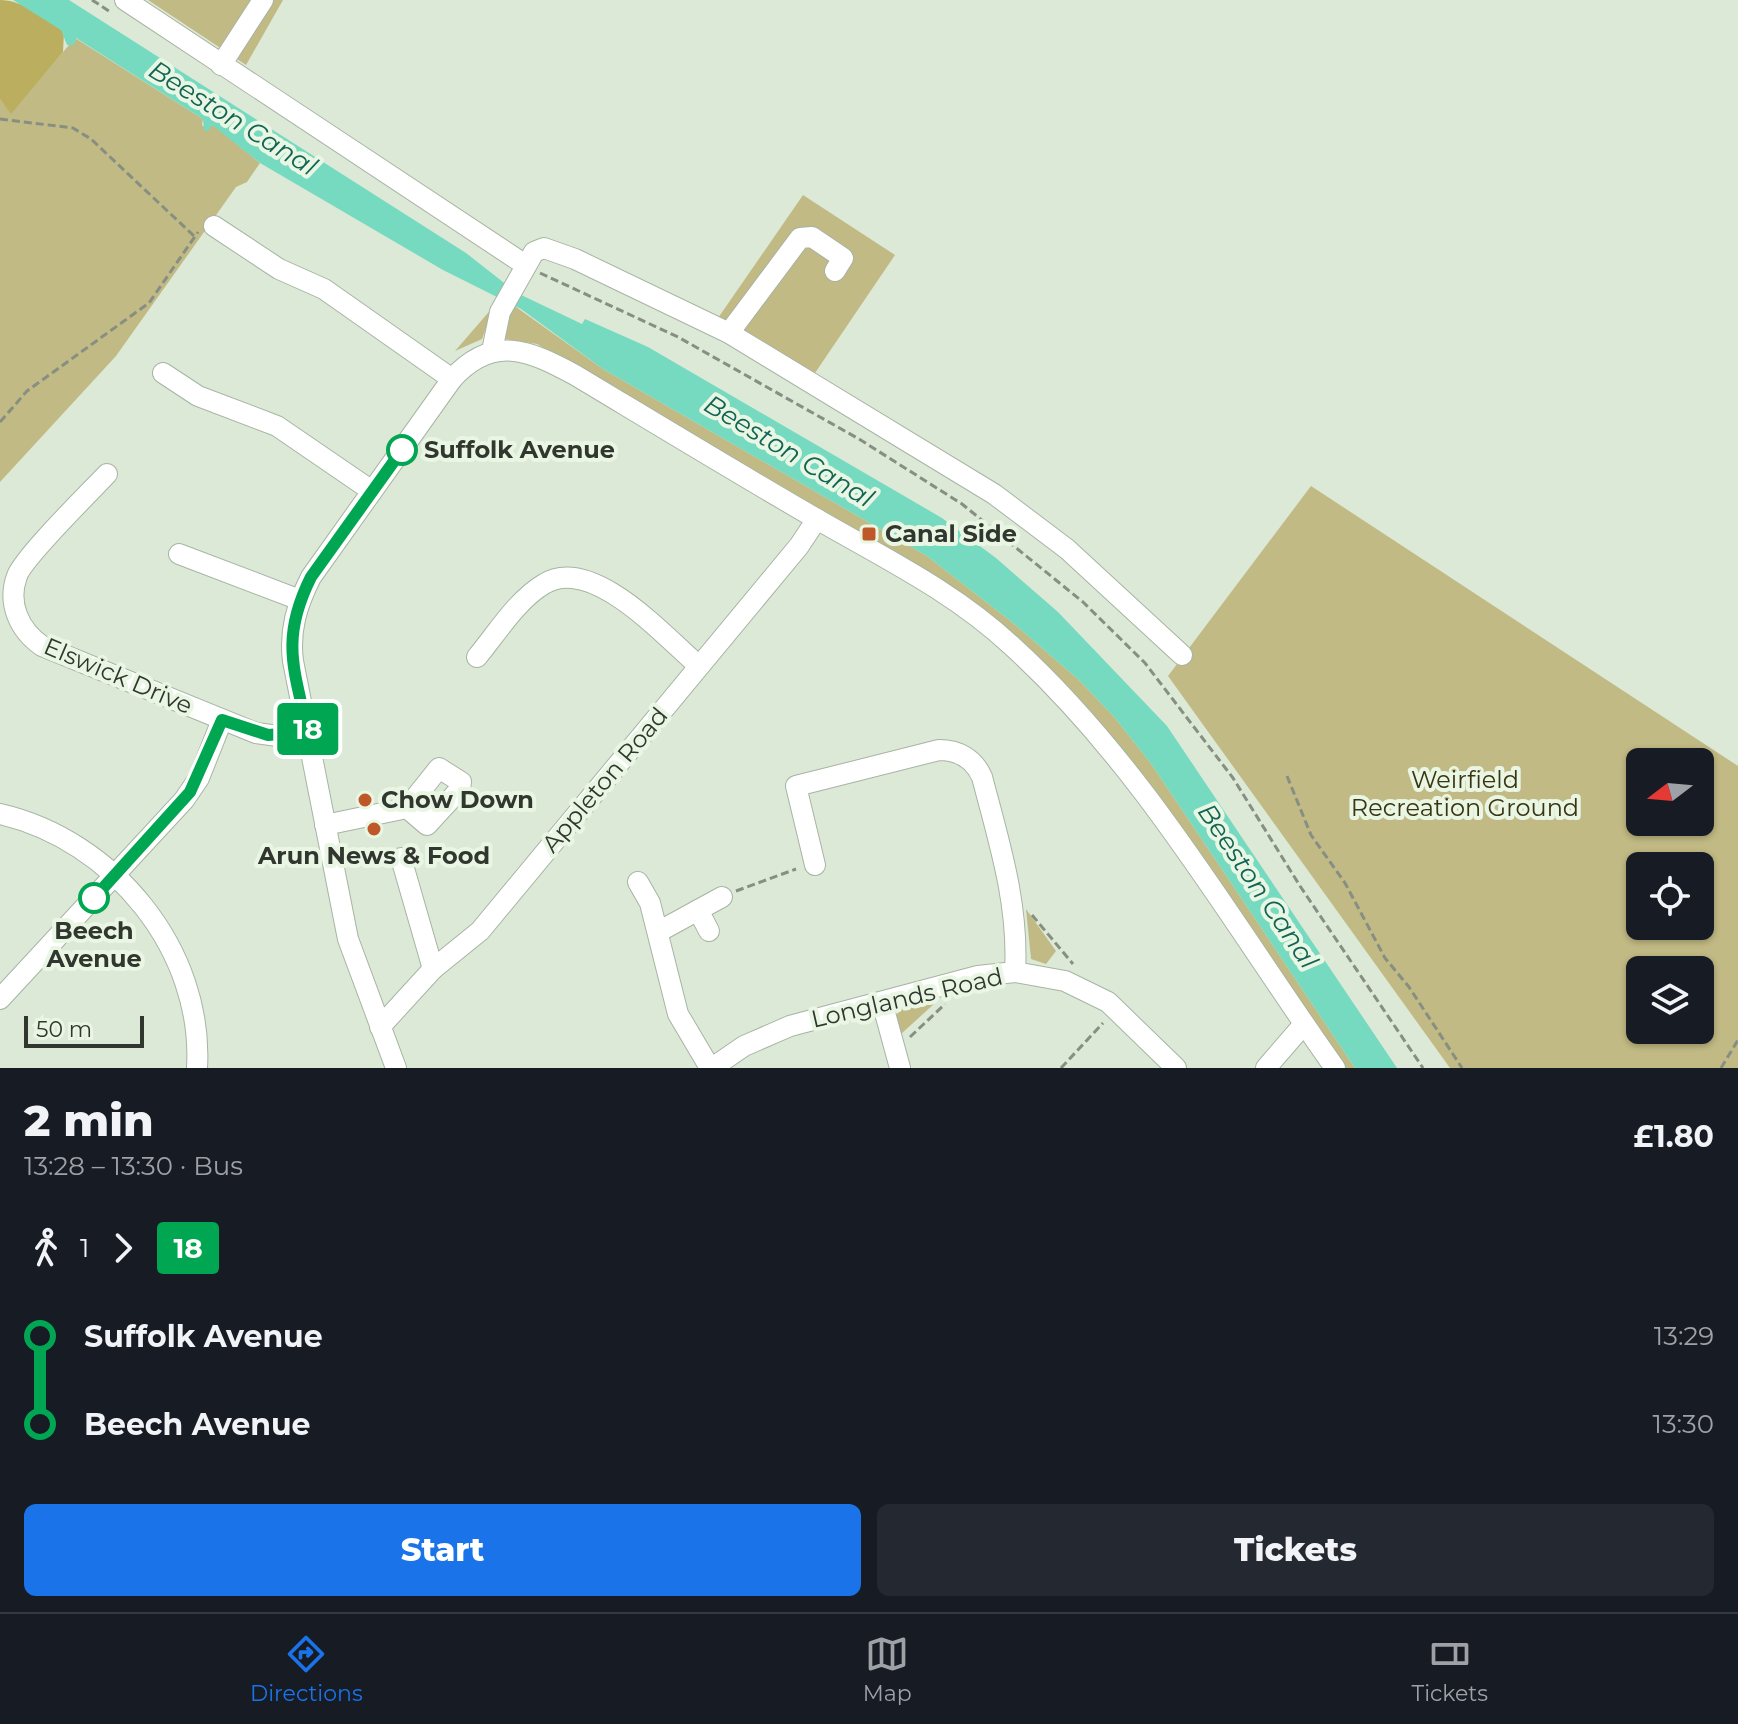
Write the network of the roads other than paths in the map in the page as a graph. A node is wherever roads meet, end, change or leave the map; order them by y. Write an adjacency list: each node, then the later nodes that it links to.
1 (125, 0): 3 (street)
2 (263, 0): 3 (street)
3 (221, 65): 5 (street)
4 (214, 226): 10 (street)
5 (521, 270): 7 (street); 8 (street)
6 (835, 271): 7 (street)
7 (729, 333): 16 (street)
8 (492, 351): 10 (street); 13 (street)
9 (163, 373): 12 (street)
10 (452, 379): 12 (street)
11 (107, 474): 19 (street, Elswick Drive)
12 (372, 491): 15 (street)
13 (817, 519): 18 (street, Appleton Road); 36 (street)
14 (179, 554): 15 (street)
15 (300, 600): 20 (street)
16 (1182, 655)
17 (477, 657): 18 (street)
18 (699, 666): 32 (street, Appleton Road)
19 (222, 720): 20 (street, Elswick Drive); 26 (street)
20 (308, 732): 23 (street)
21 (407, 808): 23 (street)
22 (0, 814): 26 (street)
23 (325, 825): 37 (street)
24 (401, 858): 32 (street)
25 (815, 865): 33 (street)
26 (115, 874): 34 (street); 39 (street)
27 (638, 882): 31 (street)
28 (722, 897): 29 (street)
29 (698, 910): 30 (street); 31 (street)
30 (709, 931)
31 (658, 932): 41 (street)
32 (433, 969): 37 (street, Appleton Road)
33 (1015, 972): 35 (street, Longlands Road); 42 (street, Longlands Road)
34 (0, 999)
35 (882, 1002): 38 (street); 41 (street, Longlands Road)
36 (1304, 1024): 43 (street); 44 (street)
37 (380, 1027): 40 (street)
38 (897, 1059)
39 (197, 1068)
40 (396, 1068)
41 (711, 1068)
42 (1176, 1068)
43 (1266, 1068)
44 (1335, 1068)

